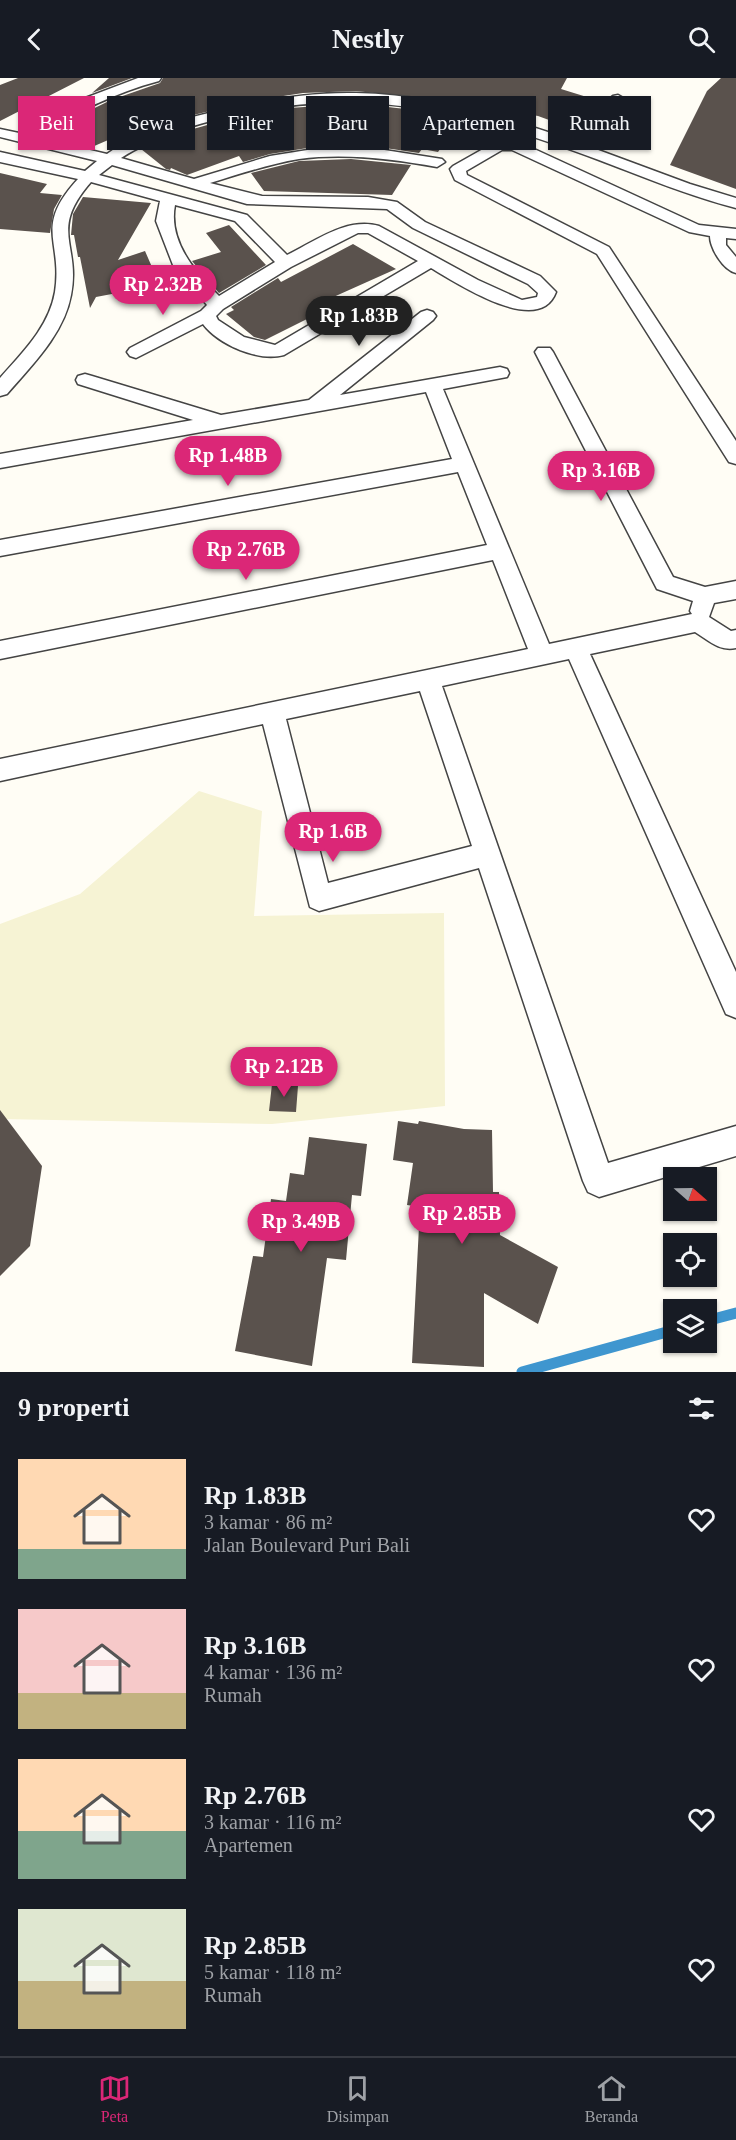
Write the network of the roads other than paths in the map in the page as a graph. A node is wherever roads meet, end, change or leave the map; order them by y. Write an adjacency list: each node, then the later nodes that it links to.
1 (111, 78): 8 (street)
2 (154, 78): 5 (street)
3 (355, 78): 4 (street)
4 (353, 96)
5 (95, 97)
6 (306, 100): 14 (street)
7 (389, 100): 10 (street)
8 (1, 134): 9 (street)
9 (18, 137)
10 (548, 138)
11 (71, 150): 14 (street)
12 (584, 150): 20 (street)
13 (0, 157): 16 (street)
14 (109, 159): 16 (street); 17 (street)
15 (437, 162): 17 (street)
16 (87, 176): 18 (street); 34 (street)
17 (196, 183): 19 (street)
18 (169, 198): 21 (street); 27 (street)
19 (262, 201): 21 (street); 24 (street)
20 (736, 203)
21 (241, 218): 25 (street)
22 (718, 232): 23 (street); 26 (street); 37 (street)
23 (736, 234)
24 (429, 262): 25 (street); 27 (street)
25 (285, 263): 27 (street)
26 (736, 268)
27 (212, 310): 29 (street)
28 (428, 316): 35 (street)
29 (136, 352)
30 (544, 352): 43 (street)
31 (500, 373): 33 (street)
32 (85, 380): 36 (street)
33 (432, 385): 35 (street); 39 (street)
34 (0, 390)
35 (314, 406): 36 (street)
36 (221, 422): 38 (street)
37 (736, 457)
38 (0, 461)
39 (464, 464): 40 (street); 41 (street)
40 (0, 548)
41 (499, 551): 47 (street); 48 (street)
42 (736, 590): 43 (street)
43 (705, 597): 44 (street)
44 (698, 622): 45 (street); 46 (street)
45 (736, 639)
46 (576, 648): 48 (street); 53 (street)
47 (0, 650)
48 (542, 655): 49 (street)
49 (428, 679): 50 (street); 52 (street)
50 (272, 712): 51 (street); 52 (street)
51 (0, 770)
52 (488, 854): 54 (street)
53 (736, 1004)
54 (736, 1141)

